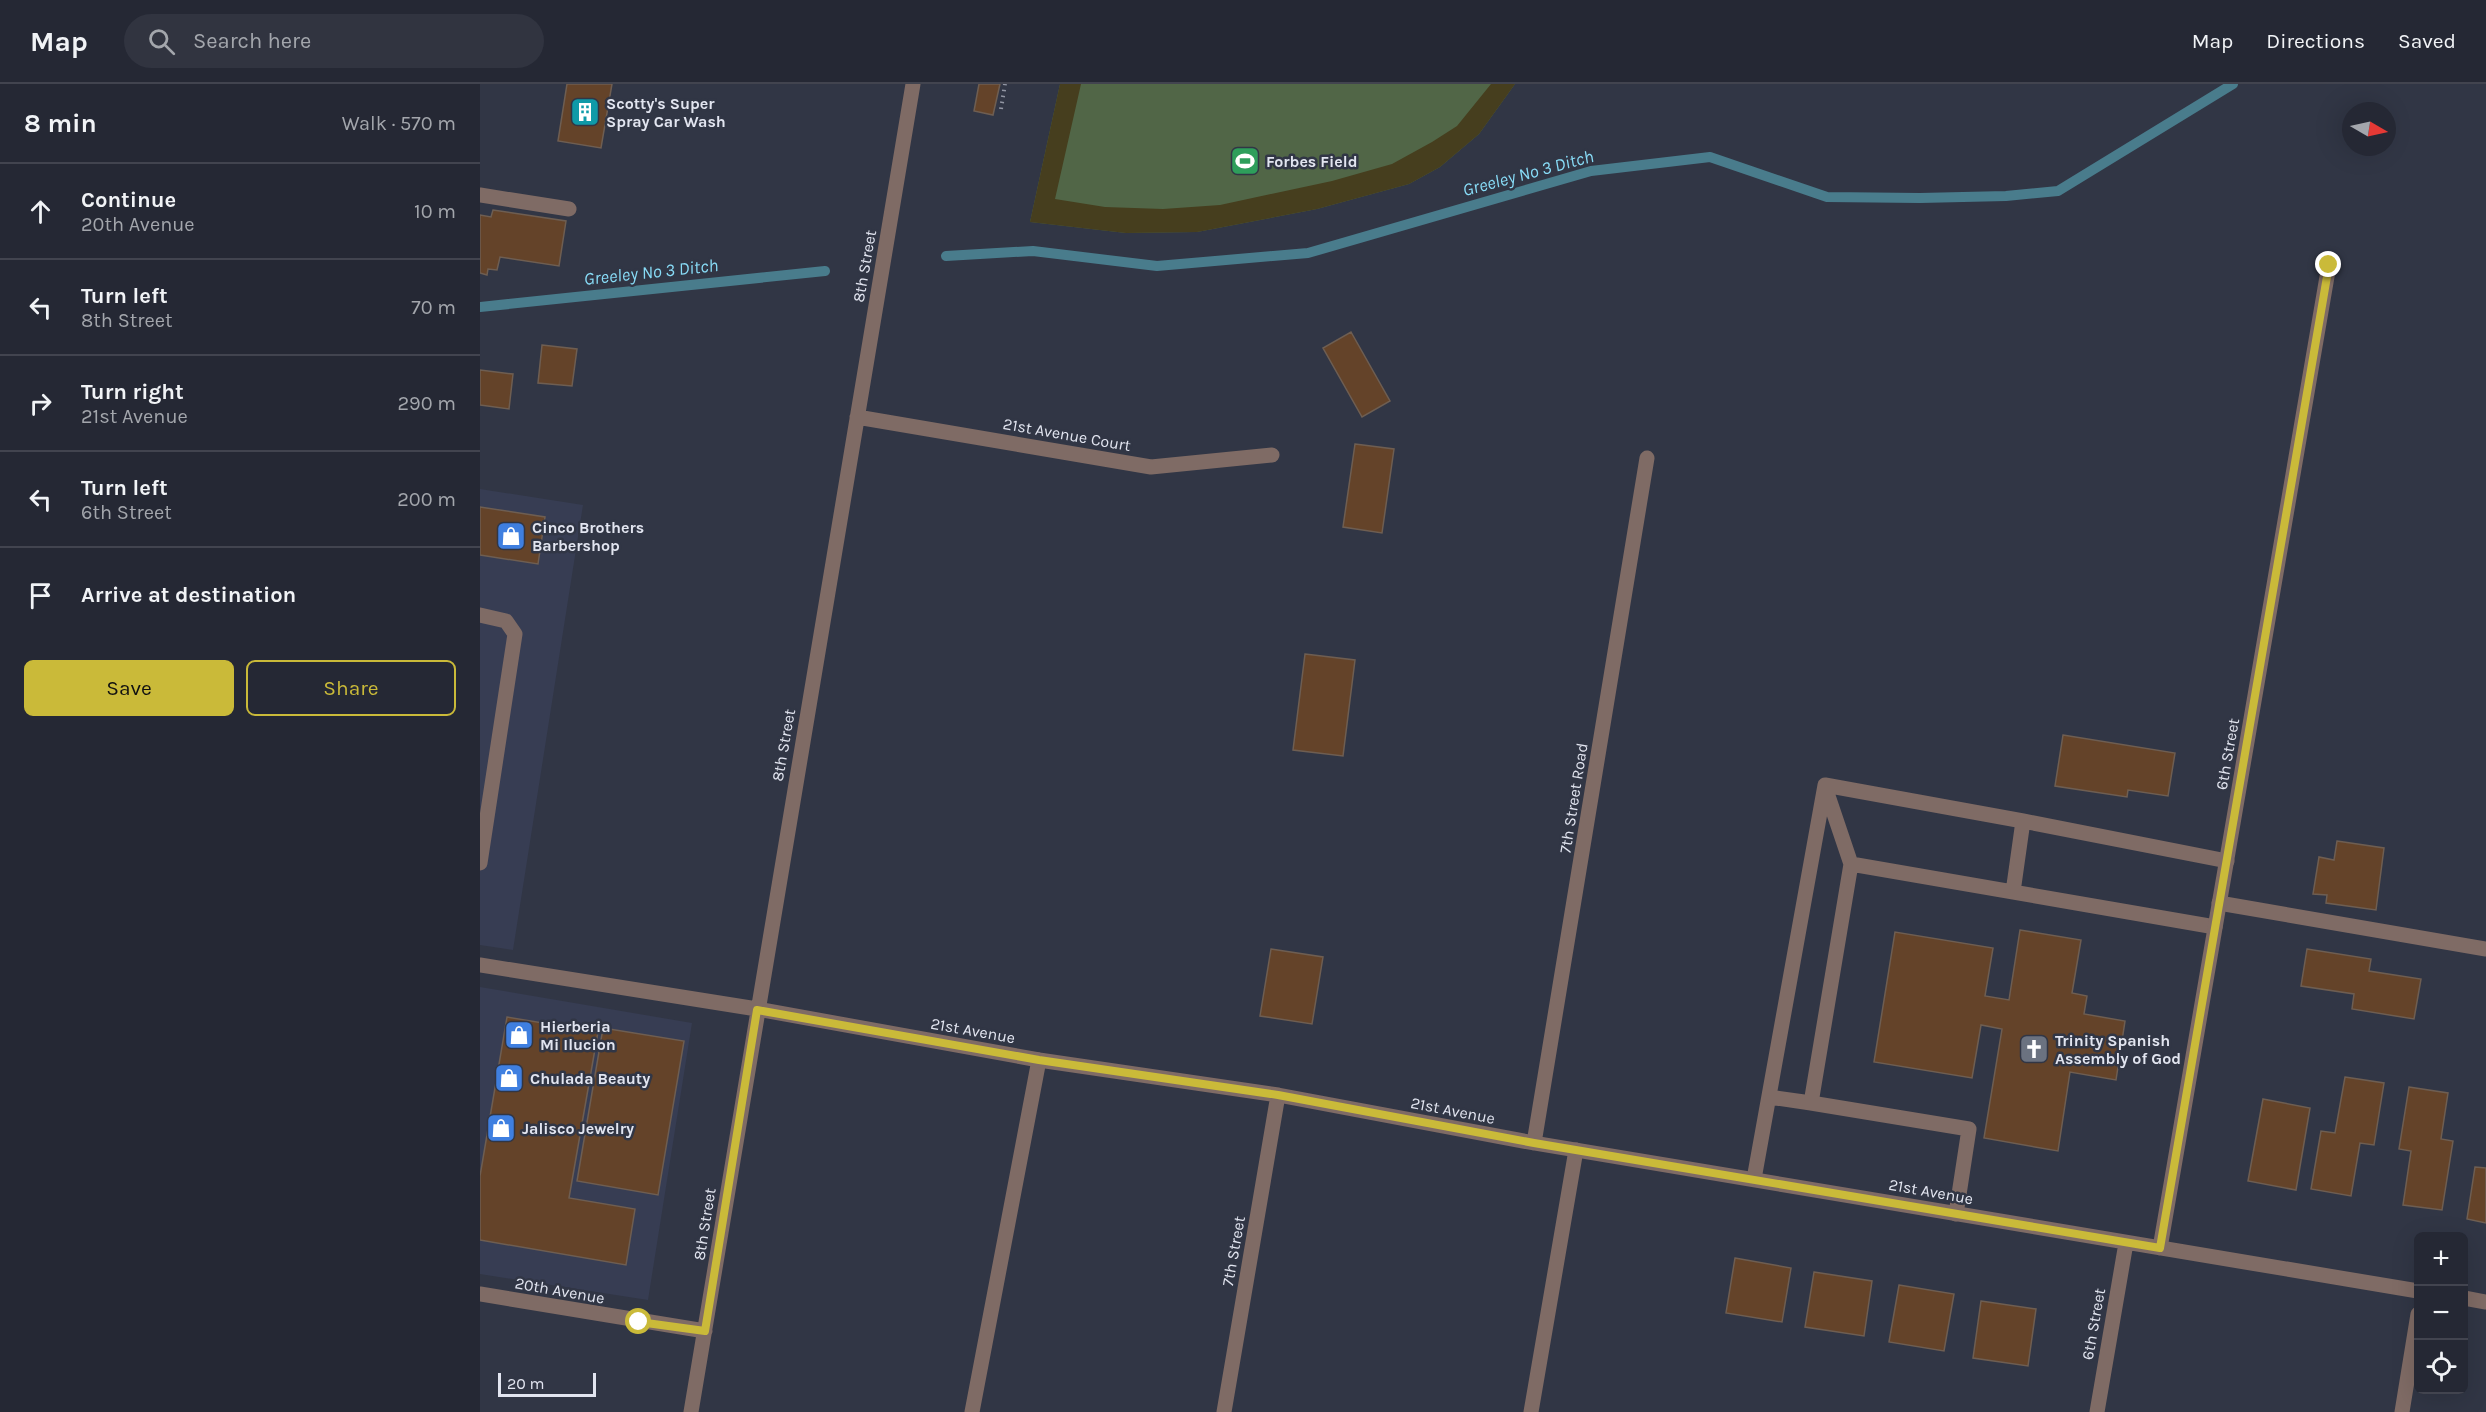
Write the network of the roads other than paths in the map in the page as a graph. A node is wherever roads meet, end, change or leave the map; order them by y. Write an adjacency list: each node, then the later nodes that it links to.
1 (913, 84): 5 (street, 8th Street)
2 (480, 195): 3 (street)
3 (569, 209)
4 (2329, 265): 11 (street, 6th Street)
5 (857, 417): 6 (street, 21st Avenue Court); 19 (street, 8th Street)
6 (1272, 455)
7 (1647, 458): 24 (street, 7th Street Road)
8 (480, 615): 12 (street)
9 (1825, 785): 10 (street); 13 (street); 22 (street)
10 (2023, 821): 11 (street); 14 (street)
11 (2226, 861): 15 (street, 6th Street)
12 (480, 863)
13 (1851, 864): 14 (street); 23 (street)
14 (2013, 892): 16 (street)
15 (2219, 903): 16 (street, 6th Street); 17 (street)
16 (2215, 927): 29 (street, 6th Street)
17 (2486, 949)
18 (480, 964): 19 (street, 21st Avenue)
19 (757, 1010): 20 (street, 21st Avenue); 34 (street, 8th Street)
20 (1039, 1060): 21 (street, 21st Avenue); 37 (street)
21 (1278, 1095): 24 (street, 21st Avenue); 38 (street, 7th Street)
22 (1769, 1097): 23 (street); 26 (street)
23 (1811, 1103): 27 (street)
24 (1534, 1143): 25 (street, 21st Avenue)
25 (1576, 1150): 26 (street, 21st Avenue); 39 (street)
26 (1754, 1179): 27 (street, 21st Avenue)
27 (1956, 1214): 28 (street, 21st Avenue)
28 (2126, 1243): 29 (street, 21st Avenue); 40 (street, 6th Street)
29 (2160, 1248): 30 (street, 21st Avenue)
30 (2414, 1290)
31 (480, 1294): 34 (street, 20th Avenue)
32 (2468, 1299): 33 (street)
33 (2486, 1302)
34 (705, 1331): 36 (street, 8th Street)
35 (2414, 1338): 41 (street)
36 (691, 1412)
37 (972, 1412)
38 (1224, 1412)
39 (1531, 1412)
40 (2097, 1412)
41 (2402, 1412)

